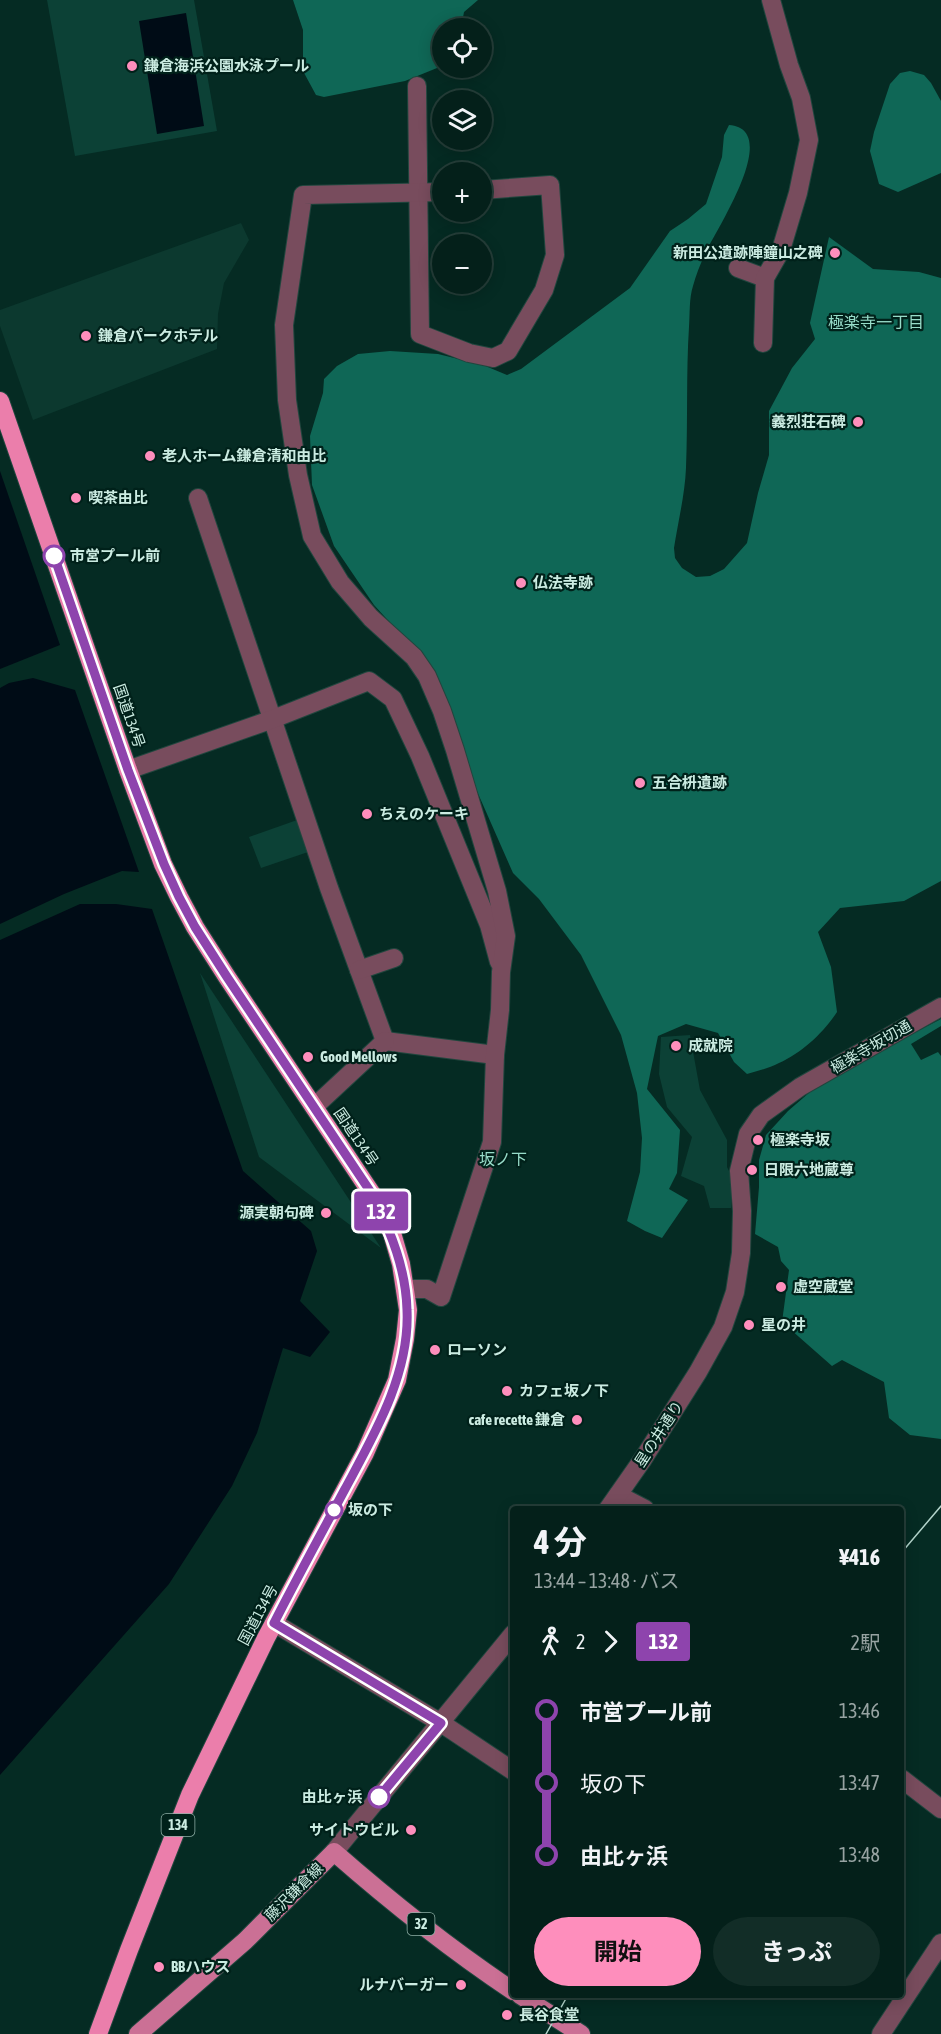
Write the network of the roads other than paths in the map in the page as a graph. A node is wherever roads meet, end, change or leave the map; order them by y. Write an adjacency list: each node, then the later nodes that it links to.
1 (771, 0): 7 (street)
2 (417, 86): 5 (street)
3 (492, 189): 5 (street)
4 (432, 192): 5 (street)
5 (419, 193): 15 (street)
6 (738, 268): 7 (street)
7 (765, 278): 8 (street)
8 (763, 343)
9 (0, 401): 12 (highway, 国道134号 / 134)
10 (198, 498): 11 (street)
11 (273, 719): 12 (street); 14 (street); 15 (street)
12 (128, 770): 19 (highway, 国道134号 / 134)
13 (394, 958): 14 (street)
14 (359, 970): 17 (street)
15 (501, 972): 18 (street)
16 (941, 1007): 21 (street, 極楽寺坂切通)
17 (385, 1041): 18 (street); 19 (street)
18 (495, 1055): 20 (street)
19 (314, 1107): 20 (highway, 国道134号 / 134)
20 (405, 1289): 24 (highway, 国道134号 / 134)
21 (706, 1357): 22 (street, 星の井通り)
22 (613, 1502): 23 (street)
23 (631, 1506)
24 (274, 1623): 26 (street); 34 (highway, 国道134号 / 134)
25 (510, 1638): 26 (street)
26 (441, 1723): 27 (street); 30 (street)
27 (510, 1769)
28 (904, 1781): 29 (street)
29 (941, 1809)
30 (334, 1852): 32 (main road, 藤沢鎌倉線 / 32); 35 (main road, 藤沢鎌倉線)
31 (941, 1943): 37 (street)
32 (510, 1989)
33 (525, 1998): 36 (main road)
34 (98, 2034)
35 (138, 2034)
36 (581, 2034)
37 (881, 2034)

